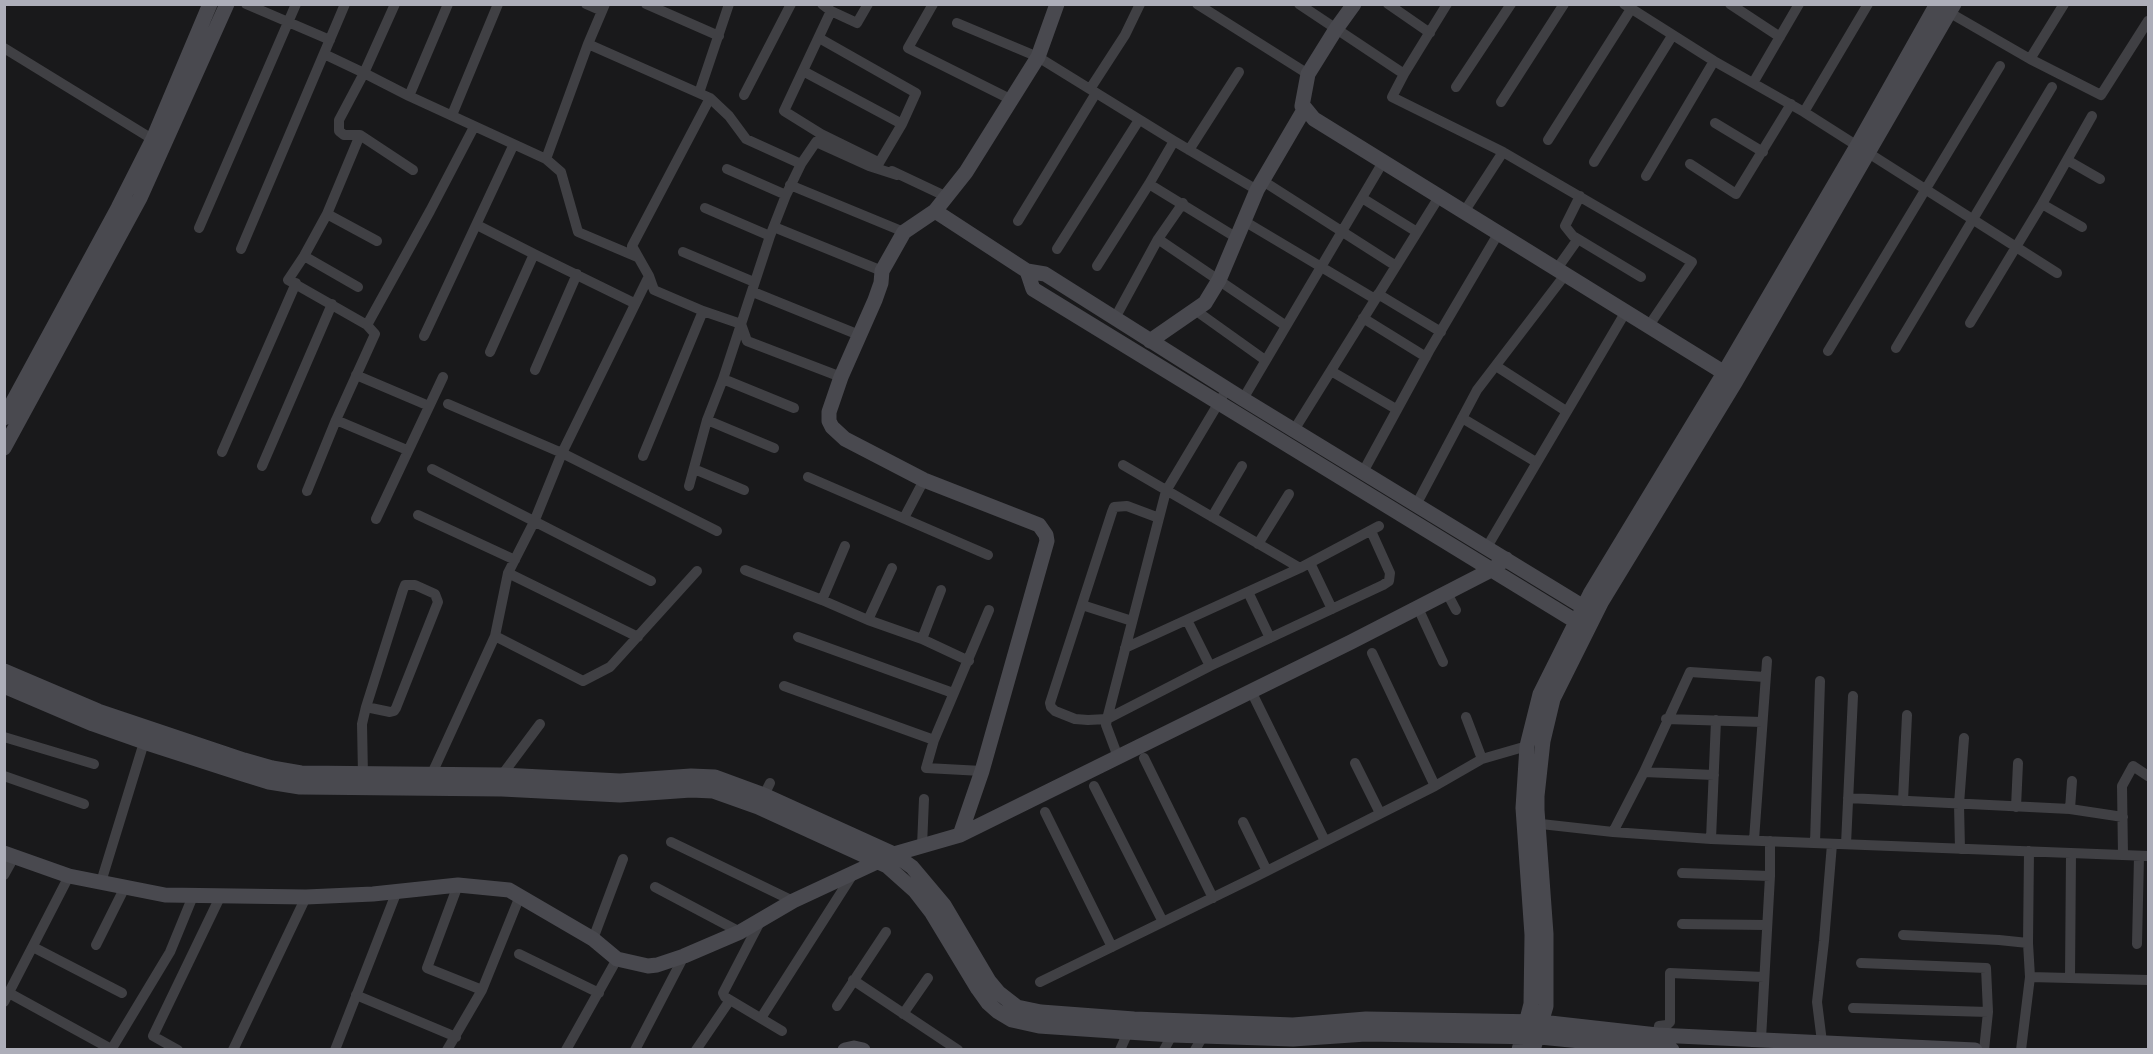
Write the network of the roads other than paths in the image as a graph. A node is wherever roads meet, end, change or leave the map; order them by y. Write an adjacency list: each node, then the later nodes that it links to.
1 (210, 4): 77 (street)
2 (227, 4): 77 (street)
3 (246, 4): 34 (street)
4 (296, 4): 34 (street)
5 (345, 4): 42 (street)
6 (395, 4): 52 (street)
7 (448, 4): 61 (street)
8 (498, 4): 67 (street)
9 (586, 4): 30 (street)
10 (646, 4): 38 (street)
11 (729, 4): 38 (street)
12 (791, 4): 60 (street)
13 (868, 4): 31 (street)
14 (933, 4): 62 (street)
15 (1140, 4): 58 (street)
16 (1197, 4): 32 (street)
17 (1299, 4): 36 (street)
18 (1354, 4): 36 (street)
19 (1388, 4): 37 (street)
20 (1447, 4): 37 (street)
21 (1511, 4): 56 (street)
22 (1564, 4): 63 (street)
23 (1730, 4): 40 (street)
24 (1799, 4): 40 (street)
25 (1868, 4): 66 (street)
26 (2064, 4): 47 (street)
27 (1054, 6): 46 (street)
28 (1627, 7): 39 (street); 75 (street)
29 (1944, 7): 47 (street); 80 (street)
30 (604, 8): 43 (street)
31 (826, 8): 41 (street)
32 (1212, 8): 53 (street)
33 (2148, 21): 47 (street)
34 (288, 22): 42 (street); 114 (street)
35 (957, 23): 46 (street)
36 (1336, 28): 53 (street); 54 (street)
37 (1430, 33): 54 (street)
38 (720, 36): 59 (street)
39 (1672, 36): 48 (street); 86 (street)
40 (1780, 37): 55 (street)
41 (819, 38): 50 (street); 71 (street)
42 (330, 40): 45 (street)
43 (588, 44): 59 (street); 83 (street)
44 (4, 48): 77 (street)
45 (324, 54): 52 (street); 125 (street)
46 (1038, 57): 58 (street); 62 (street)
47 (2030, 59)
48 (1714, 61): 55 (street); 93 (street)
49 (2000, 66): 98 (street)
50 (803, 71): 71 (street); 74 (street)
51 (1239, 72): 79 (street)
52 (364, 73): 61 (street); 73 (street)
53 (1308, 74): 65 (street)
54 (1404, 74): 81 (street)
55 (1753, 83): 64 (street)
56 (1456, 87)
57 (2052, 87): 109 (street)
58 (1093, 91): 69 (street); 110 (street)
59 (704, 95): 88 (street); 130 (street)
60 (744, 95)
61 (409, 96): 67 (street)
62 (1012, 100): 99 (street)
63 (1501, 102)
64 (1791, 104): 66 (street); 82 (street)
65 (1305, 108): 85 (street); 96 (street)
66 (1804, 112): 80 (street)
67 (452, 116): 72 (street)
68 (2092, 116): 84 (street)
69 (1139, 120): 76 (street); 126 (street)
70 (1715, 123): 82 (street)
71 (902, 124): 87 (street)
72 (474, 127): 78 (street); 155 (street)
73 (360, 135): 91 (street); 108 (street)
74 (818, 138): 87 (street); 88 (street); 92 (street)
75 (1548, 140)
76 (1174, 141): 79 (street); 95 (street)
77 (158, 143): 183 (street); 188 (street)
78 (513, 146): 83 (street); 112 (street)
79 (1189, 150): 96 (street)
80 (1863, 150): 98 (street); 173 (street)
81 (1503, 152): 101 (street); 107 (street)
82 (1763, 152): 89 (street)
83 (546, 159): 130 (street)
84 (2067, 160): 94 (street); 104 (street)
85 (1383, 162): 100 (street); 102 (street)
86 (1594, 162)
87 (879, 163): 92 (street)
88 (801, 164): 97 (street)
89 (1690, 164)
90 (727, 169): 97 (street)
91 (413, 170)
92 (897, 175): 99 (street)
93 (1646, 176)
94 (2100, 179)
95 (1149, 184): 103 (street); 131 (street)
96 (1260, 185): 111 (street); 116 (street)
97 (788, 190): 115 (street); 117 (street)
98 (1926, 190): 109 (street); 163 (street)
99 (945, 196): 106 (street)
100 (1438, 196): 107 (street); 118 (street)
101 (1580, 196): 122 (street); 157 (street)
102 (1362, 198): 116 (street); 118 (street)
103 (1183, 203): 120 (street); 121 (street)
104 (2042, 204): 113 (street); 124 (street)
105 (705, 208): 115 (street)
106 (935, 211): 117 (street); 135 (street)
107 (1464, 212): 119 (street)
108 (327, 214): 123 (street); 129 (street)
109 (1972, 219): 124 (street); 162 (street)
110 (1018, 221)
111 (1244, 221): 120 (street); 133 (street)
112 (477, 225): 128 (street); 159 (street)
113 (2082, 227)
114 (199, 228)
115 (772, 231): 134 (street); 144 (street)
116 (1342, 231): 132 (street); 133 (street)
117 (904, 232): 134 (street)
118 (1417, 232): 132 (street)
119 (1498, 234): 136 (street); 158 (street)
120 (1237, 238): 141 (street)
121 (1158, 239): 141 (street); 151 (street)
122 (1578, 239): 136 (street); 140 (street)
123 (377, 241)
124 (2016, 248): 137 (street); 153 (street)
125 (241, 249)
126 (1057, 249)
127 (683, 252): 144 (street)
128 (534, 254): 138 (street); 164 (street)
129 (304, 256): 142 (street); 143 (street)
130 (637, 257): 139 (street)
131 (1097, 266)
132 (1396, 266): 145 (street)
133 (1321, 267): 145 (street); 156 (street)
134 (882, 271): 160 (street)
135 (1027, 271): 151 (street); 177 (street)
136 (1560, 272): 150 (street); 167 (street)
137 (2057, 273)
138 (577, 274): 146 (street); 168 (street)
139 (649, 276): 146 (street); 149 (street)
140 (1641, 278)
141 (1219, 280): 148 (street); 156 (street)
142 (296, 283): 147 (street); 191 (street)
143 (358, 287)
144 (754, 287): 154 (street); 160 (street)
145 (1377, 297): 152 (street); 158 (street)
146 (634, 303): 192 (street)
147 (332, 304): 155 (street); 196 (street)
148 (1195, 310): 161 (street); 166 (street)
149 (703, 311): 154 (street); 193 (street)
150 (1625, 313): 157 (street); 182 (street)
151 (1115, 318): 161 (street)
152 (1363, 318): 165 (street); 169 (street)
153 (1970, 323)
154 (741, 324): 172 (street); 174 (street)
155 (367, 325): 170 (street)
156 (1286, 326): 166 (street)
157 (1648, 327): 173 (street)
158 (1441, 332): 165 (street)
159 (423, 336)
160 (859, 336): 172 (street)
161 (1150, 340): 175 (street)
162 (1896, 348)
163 (1828, 351)
164 (490, 352)
165 (1426, 357): 181 (street)
166 (1265, 360): 176 (street)
167 (1496, 366): 182 (street); 184 (street)
168 (535, 370)
169 (1331, 371): 181 (street); 187 (street)
170 (356, 375): 179 (street); 185 (street)
171 (443, 377): 179 (street)
172 (841, 377): 202 (street)
173 (1730, 377): 238 (street)
174 (723, 379): 180 (street); 186 (street)
175 (1227, 389): 176 (street); 177 (street)
176 (1243, 399): 187 (street)
177 (1219, 403): 205 (street); 225 (street)
178 (448, 404): 192 (street)
179 (429, 406): 190 (street)
180 (794, 408)
181 (1396, 410): 200 (street)
182 (1566, 411): 194 (street)
183 (4, 418)
184 (1462, 418): 194 (street); 208 (street)
185 (336, 420): 190 (street); 206 (street)
186 (707, 420): 189 (street); 199 (street)
187 (1294, 430): 200 (street)
188 (4, 448)
189 (774, 448)
190 (407, 450): 213 (street)
191 (222, 452)
192 (562, 453): 214 (street); 215 (street)
193 (643, 456)
194 (1536, 462): 218 (street)
195 (1123, 465): 205 (street)
196 (262, 466)
197 (1242, 466): 210 (street)
198 (432, 469): 214 (street)
199 (694, 469): 203 (street); 204 (street)
200 (1363, 472): 208 (street)
201 (808, 477): 211 (street)
202 (924, 480): 211 (street); 281 (street)
203 (689, 486)
204 (744, 490)
205 (1166, 490): 210 (street); 212 (street)
206 (307, 491)
207 (1289, 494): 216 (street)
208 (1416, 505): 218 (street)
209 (418, 515): 221 (street)
210 (1212, 517): 216 (street)
211 (903, 518): 219 (street)
212 (1159, 518): 233 (street); 241 (street)
213 (376, 519)
214 (534, 522): 221 (street); 228 (street)
215 (717, 531)
216 (1258, 543): 222 (street)
217 (845, 546): 232 (street)
218 (1487, 547): 220 (street)
219 (988, 555)
220 (1506, 559): 225 (street); 238 (street)
221 (515, 560): 227 (street)
222 (1305, 565): 230 (street); 235 (street); 235 (street)
223 (892, 568): 239 (street)
224 (745, 570): 232 (street)
225 (1491, 570): 231 (street); 242 (street)
226 (697, 571): 244 (street)
227 (508, 573): 243 (street); 244 (street)
228 (651, 581)
229 (941, 590): 247 (street)
230 (1248, 592): 240 (street); 246 (street)
231 (1447, 592): 234 (street); 237 (street)
232 (822, 600): 239 (street)
233 (1082, 605): 241 (street); 265 (street)
234 (1418, 608): 252 (street); 259 (street)
235 (1332, 609): 246 (street)
236 (989, 610): 250 (street)
237 (1456, 610)
238 (1590, 610): 242 (street)
239 (868, 620): 247 (street)
240 (1186, 620): 248 (street); 253 (street)
241 (1132, 621): 248 (street)
242 (1582, 625): 274 (street); 304 (street)
243 (495, 636): 244 (street); 288 (street)
244 (638, 637)
245 (798, 637): 260 (street)
246 (1270, 638): 253 (street)
247 (922, 639): 250 (street)
248 (1125, 648): 265 (street)
249 (1372, 653): 291 (street)
250 (969, 661): 260 (street)
251 (1767, 661): 255 (street)
252 (1443, 662)
253 (1210, 666): 265 (street)
254 (4, 670): 270 (street)
255 (1765, 677): 266 (street); 268 (street)
256 (1820, 681): 312 (street)
257 (4, 686): 270 (street)
258 (784, 686): 273 (street)
259 (1251, 691): 275 (street); 309 (street)
260 (953, 693): 273 (street)
261 (1852, 696): 293 (street)
262 (366, 707): 262 (street); 283 (street)
263 (1907, 715): 295 (street)
264 (1466, 717): 277 (street)
265 (1107, 718): 275 (street)
266 (1666, 719): 267 (street); 282 (street)
267 (1716, 720): 268 (street); 285 (street)
268 (1762, 722): 308 (street)
269 (540, 724): 284 (street)
270 (147, 735): 283 (street); 288 (street); 331 (street)
271 (4, 737): 280 (street)
272 (1964, 738): 297 (street)
273 (934, 740): 281 (street)
274 (1527, 746): 277 (street); 304 (street)
275 (1118, 757): 306 (street)
276 (1144, 758): 340 (street)
277 (1482, 759): 291 (street)
278 (1355, 763): 301 (street)
279 (2018, 763): 298 (street)
280 (94, 765)
281 (982, 771): 306 (street)
282 (1644, 772): 285 (street); 305 (street)
283 (363, 775): 288 (street)
284 (502, 775): 288 (street); 292 (street)
285 (1714, 775): 307 (street)
286 (4, 776): 296 (street)
287 (2148, 776): 302 (street)
288 (428, 781): 292 (street)
289 (2072, 781): 299 (street)
290 (1094, 786): 343 (street)
291 (1435, 786): 301 (street)
292 (646, 787): 319 (street); 324 (street)
293 (1848, 798): 295 (street); 314 (street)
294 (924, 799): 315 (street)
295 (1903, 801): 297 (street)
296 (84, 804)
297 (1959, 804): 298 (street); 316 (street)
298 (2016, 807): 299 (street)
299 (2070, 809): 302 (street)
300 (1045, 812): 354 (street)
301 (1380, 813): 309 (street)
302 (2123, 817): 321 (street)
303 (1243, 822): 326 (street)
304 (1530, 823): 305 (street); 381 (street)
305 (1613, 832): 307 (street)
306 (960, 835): 315 (street)
307 (1711, 839): 308 (street)
308 (1754, 840): 310 (street)
309 (1325, 841): 326 (street)
310 (1770, 841): 312 (street); 330 (street)
311 (671, 842): 341 (street)
312 (1815, 843): 313 (street)
313 (1832, 844): 314 (street); 386 (street)
314 (1846, 844): 316 (street)
315 (921, 846): 319 (street)
316 (1959, 849): 317 (street)
317 (2029, 852): 318 (street); 350 (street)
318 (2072, 853): 321 (street); 362 (street)
319 (894, 854): 324 (street); 377 (street)
320 (9, 855): 328 (street); 329 (street)
321 (2123, 855): 322 (street)
322 (2144, 856): 351 (street)
323 (623, 859): 349 (street)
324 (877, 861): 325 (street); 379 (street)
325 (854, 872): 341 (street); 376 (street)
326 (1267, 872): 340 (street)
327 (1682, 873): 330 (street)
328 (4, 875)
329 (69, 876): 331 (street); 353 (street)
330 (1770, 876): 345 (street)
331 (101, 882): 333 (street)
332 (458, 885): 335 (street); 337 (street); 366 (street)
333 (125, 887): 336 (street); 352 (street)
334 (655, 887): 346 (street)
335 (398, 891): 339 (street); 369 (street)
336 (193, 896): 338 (street); 389 (street)
337 (520, 896): 349 (street); 366 (street)
338 (220, 897): 339 (street); 390 (street)
339 (306, 897): 391 (street)
340 (1213, 898): 343 (street)
341 (793, 900): 342 (street)
342 (761, 919): 346 (street); 371 (street)
343 (1163, 922): 354 (street)
344 (1682, 924): 345 (street)
345 (1766, 925): 359 (street)
346 (740, 932): 356 (street)
347 (886, 932): 363 (street)
348 (1903, 935): 350 (street)
349 (593, 939): 357 (street)
350 (2028, 943): 360 (street)
351 (2137, 944)
352 (96, 945)
353 (33, 947): 367 (street); 370 (street)
354 (1112, 947): 365 (street)
355 (519, 954): 368 (street)
356 (684, 956): 357 (street); 395 (street)
357 (617, 959): 368 (street)
358 (1861, 963): 374 (street)
359 (1764, 977): 384 (street); 385 (street)
360 (2030, 977): 362 (street); 406 (street)
361 (928, 978): 375 (street)
362 (2070, 978): 364 (street)
363 (853, 980): 372 (street); 375 (street)
364 (2148, 980)
365 (1040, 982)
366 (482, 990): 382 (street)
367 (122, 993)
368 (599, 993): 394 (street)
369 (357, 995): 382 (street); 392 (street)
370 (7, 997): 389 (street)
371 (730, 1000): 376 (street); 396 (street)
372 (837, 1006)
373 (1853, 1008): 374 (street)
374 (1988, 1012): 405 (street)
375 (903, 1014): 399 (street)
376 (761, 1018): 378 (street)
377 (1175, 1028): 379 (street); 380 (street); 383 (street); 401 (street)
378 (782, 1031)
379 (1128, 1032): 400 (street)
380 (1203, 1036): 383 (street); 402 (street)
381 (1530, 1036): 383 (street); 385 (street)
382 (456, 1037): 393 (street)
383 (1287, 1038)
384 (1761, 1039): 387 (street); 388 (street)
385 (1653, 1042): 387 (street); 403 (street)
386 (1822, 1042): 388 (street); 404 (street)
387 (1703, 1044)
388 (1783, 1045)
389 (111, 1049)
390 (178, 1050)
391 (233, 1050)
392 (335, 1050)
393 (447, 1050)
394 (566, 1050)
395 (635, 1050)
396 (696, 1050)
397 (846, 1050): 398 (street)
398 (863, 1050)
399 (958, 1050)
400 (1120, 1050)
401 (1164, 1050)
402 (1195, 1050)
403 (1672, 1050)
404 (1976, 1050)
405 (1984, 1050)
406 (2021, 1050)

